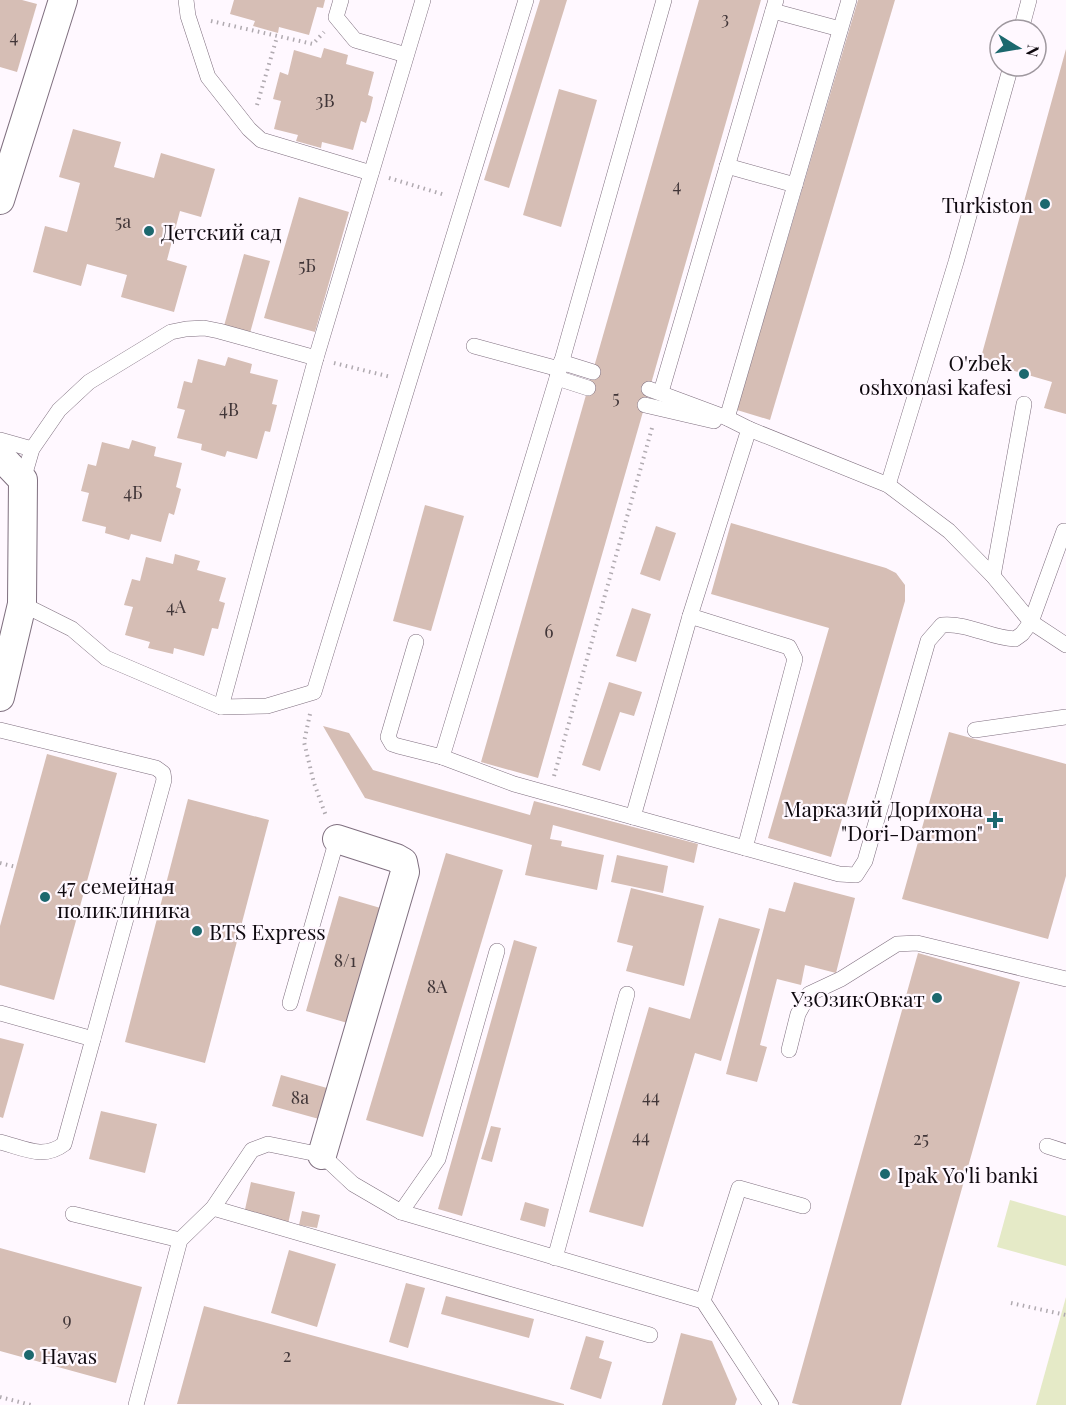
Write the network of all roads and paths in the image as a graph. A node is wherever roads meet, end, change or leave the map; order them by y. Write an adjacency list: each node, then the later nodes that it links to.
1 (63, 0): 20 (street)
2 (341, 0): 10 (lane)
3 (423, 0): 14 (lane)
4 (526, 0): 21 (lane)
5 (664, 0): 24 (lane)
6 (849, 0): 12 (lane)
7 (1029, 0): 11 (lane)
8 (774, 6): 12 (lane); 17 (lane)
9 (187, 8): 13 (path); 16 (lane)
10 (336, 17): 13 (path); 14 (lane)
11 (1024, 18)
12 (840, 29): 19 (lane)
13 (277, 37): 16 (path)
14 (406, 55): 18 (lane)
15 (1008, 78): 36 (lane)
16 (249, 129): 18 (lane)
17 (727, 166): 19 (lane); 30 (lane)
18 (371, 173): 21 (path); 23 (lane)
19 (795, 185): 30 (lane)
20 (0, 200)
21 (465, 201): 26 (lane)
22 (474, 346): 24 (lane)
23 (316, 358): 26 (path); 33 (lane); 46 (lane)
24 (559, 370): 25 (lane); 27 (lane); 50 (lane)
25 (592, 372)
26 (409, 381): 44 (lane)
27 (588, 388)
28 (1024, 404): 38 (lane)
29 (651, 407): 31 (lane); 51 (path)
30 (727, 418): 31 (lane)
31 (749, 429): 36 (lane); 40 (lane)
32 (0, 440): 33 (lane)
33 (32, 448): 35 (lane)
34 (0, 456): 35 (street)
35 (23, 480): 39 (street)
36 (888, 485): 38 (lane)
37 (1066, 531): 41 (lane)
38 (993, 576): 41 (lane)
39 (22, 604): 45 (street); 46 (lane)
40 (690, 616): 52 (lane); 54 (lane)
41 (1031, 622): 43 (lane); 54 (lane)
42 (416, 642): 50 (lane)
43 (1066, 645)
44 (314, 692): 46 (lane); 53 (path)
45 (0, 697)
46 (221, 707)
47 (1066, 717): 49 (lane)
48 (0, 730): 62 (lane)
49 (975, 730)
50 (442, 758): 51 (lane)
51 (549, 794): 52 (lane)
52 (633, 817): 54 (lane)
53 (337, 839): 60 (lane); 67 (street)
54 (745, 848)
55 (0, 863): 56 (path)
56 (16, 867)
57 (497, 951): 70 (lane)
58 (1066, 979): 63 (lane)
59 (627, 994): 73 (lane)
60 (290, 1003)
61 (0, 1014): 62 (lane)
62 (93, 1039): 64 (lane)
63 (789, 1050)
64 (0, 1142)
65 (1047, 1146): 66 (lane)
66 (1066, 1152)
67 (322, 1155): 69 (lane); 70 (lane)
68 (803, 1206): 74 (lane)
69 (213, 1208): 72 (lane); 77 (lane)
70 (401, 1212): 73 (lane)
71 (73, 1214): 72 (lane)
72 (180, 1240): 80 (lane)
73 (555, 1258): 74 (lane)
74 (703, 1301): 81 (lane)
75 (1011, 1303): 76 (path)
76 (1066, 1315)
77 (650, 1335)
78 (0, 1397): 79 (path)
79 (31, 1405)
80 (136, 1405)
81 (771, 1405)

